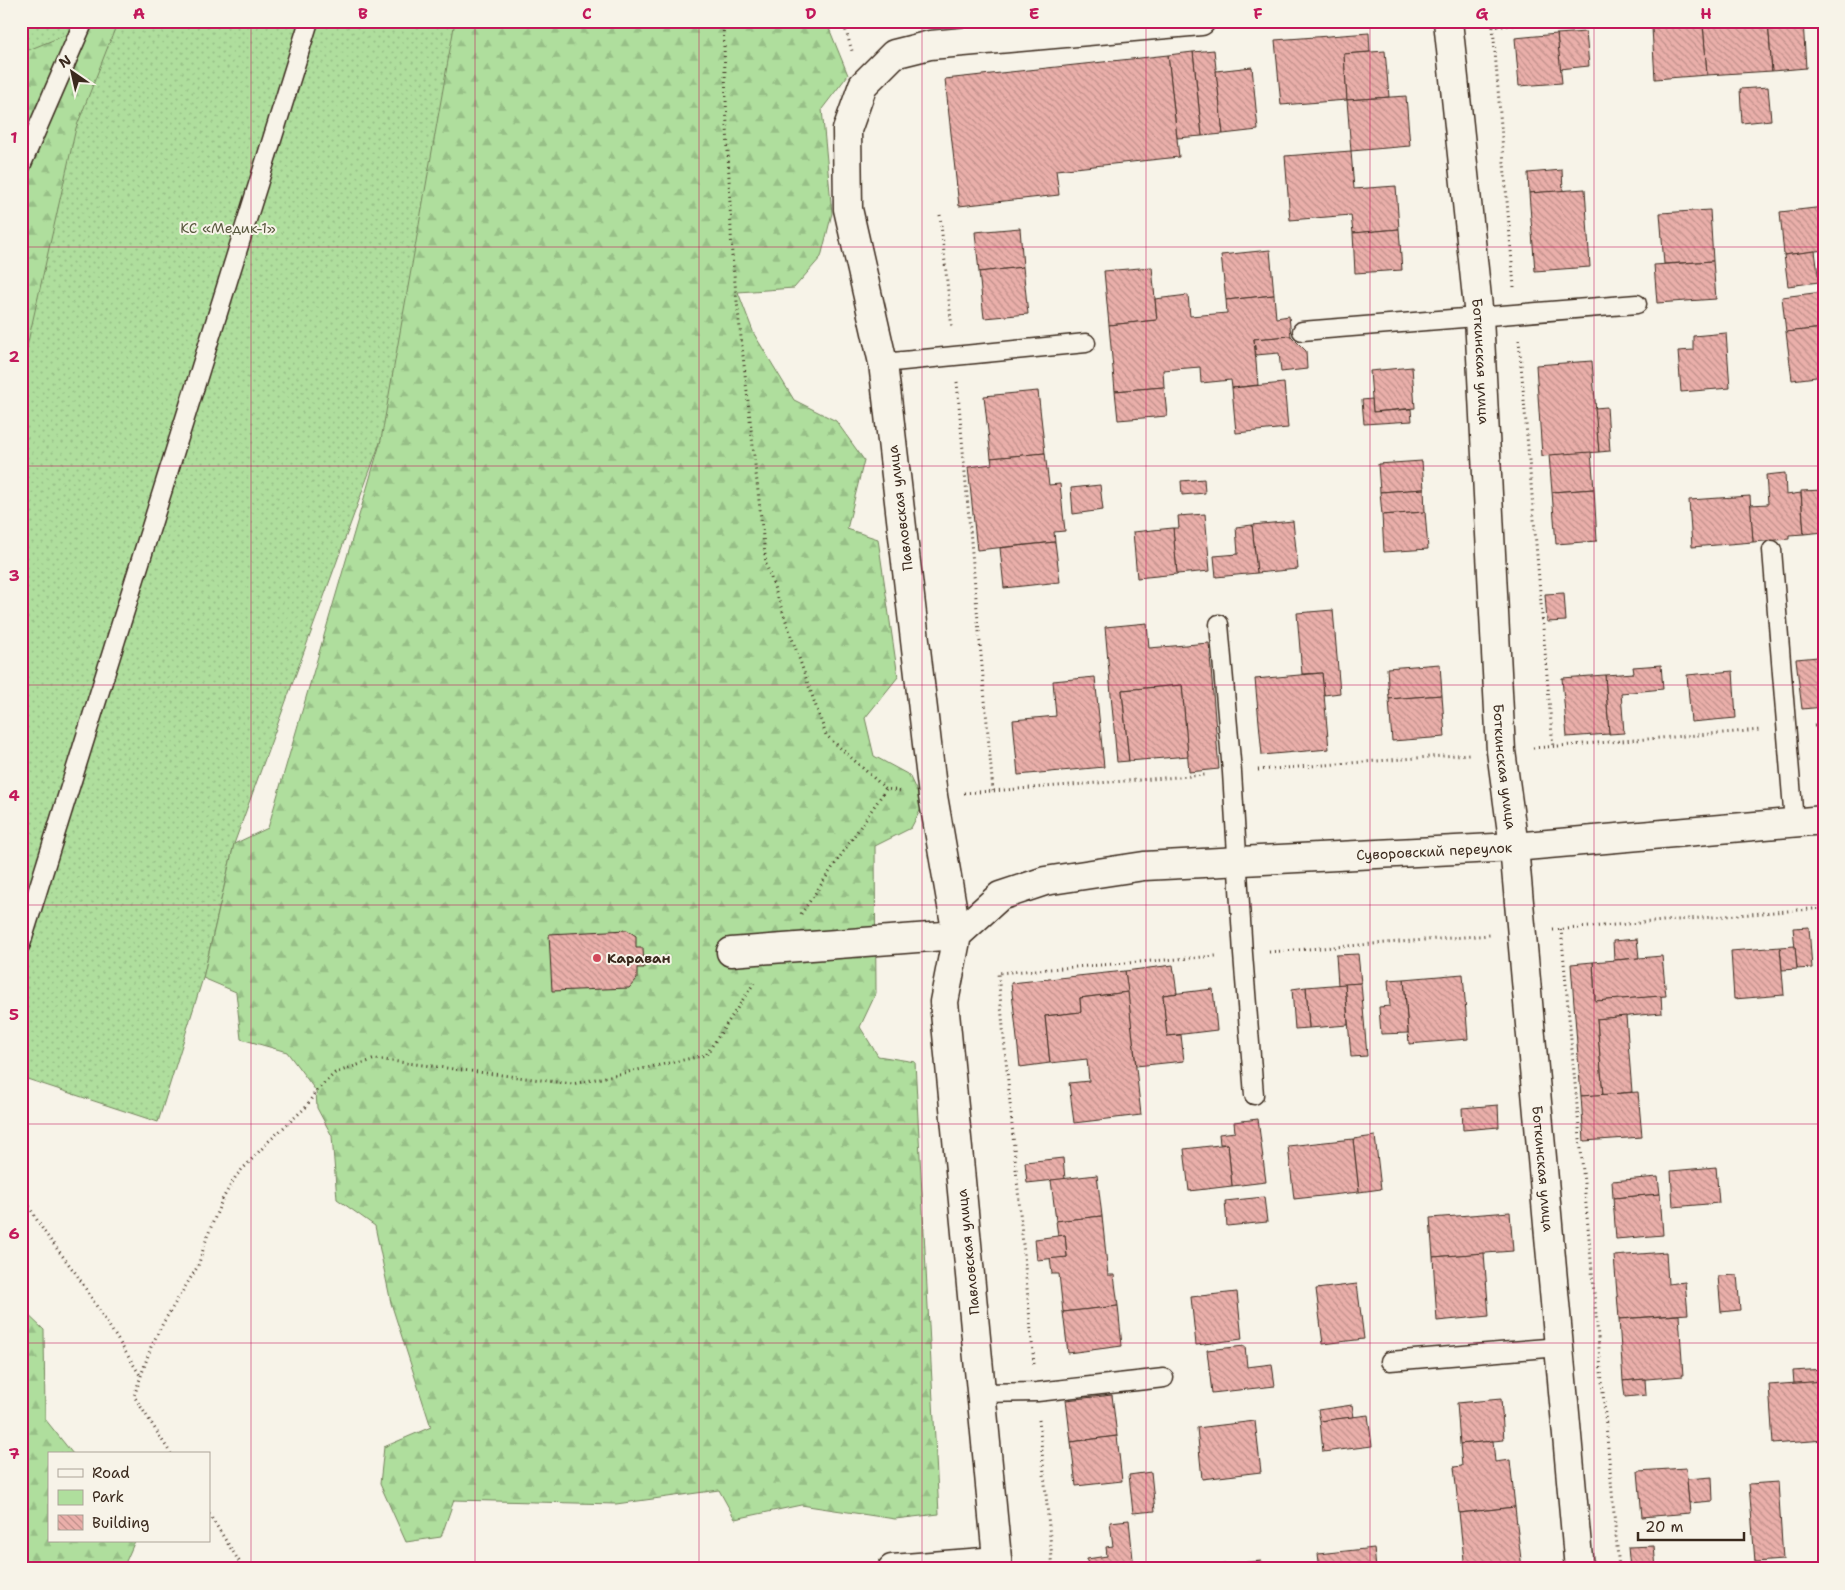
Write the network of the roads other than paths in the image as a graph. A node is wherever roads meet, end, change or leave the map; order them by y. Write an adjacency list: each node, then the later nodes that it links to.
1 (84, 21): 5 (lane)
2 (309, 21): 18 (lane)
3 (1201, 21): 10 (street, Павловская улица)
4 (1448, 21): 7 (street, Боткинская улица)
5 (21, 166)
6 (1637, 304): 7 (lane)
7 (1478, 317): 8 (lane); 15 (street, Боткинская улица)
8 (1302, 332)
9 (1086, 342): 10 (lane)
10 (883, 363): 17 (street, Павловская улица)
11 (1772, 550): 14 (lane)
12 (1219, 624): 16 (lane)
13 (1824, 820): 14 (street, Суворовский переулок)
14 (1794, 822): 15 (street, Суворовский переулок)
15 (1514, 847): 16 (street, Суворовский переулок); 21 (street, Боткинская улица)
16 (1237, 861): 17 (street, Суворовский переулок); 20 (lane)
17 (957, 935): 19 (street); 24 (street, Павловская улица)
18 (21, 944)
19 (732, 952)
20 (1254, 1095)
21 (1559, 1347): 22 (lane); 27 (street, Боткинская улица)
22 (1390, 1361)
23 (1164, 1378): 24 (lane)
24 (982, 1393): 25 (street, Павловская улица)
25 (998, 1565): 26 (street)
26 (892, 1569)
27 (1579, 1569)

